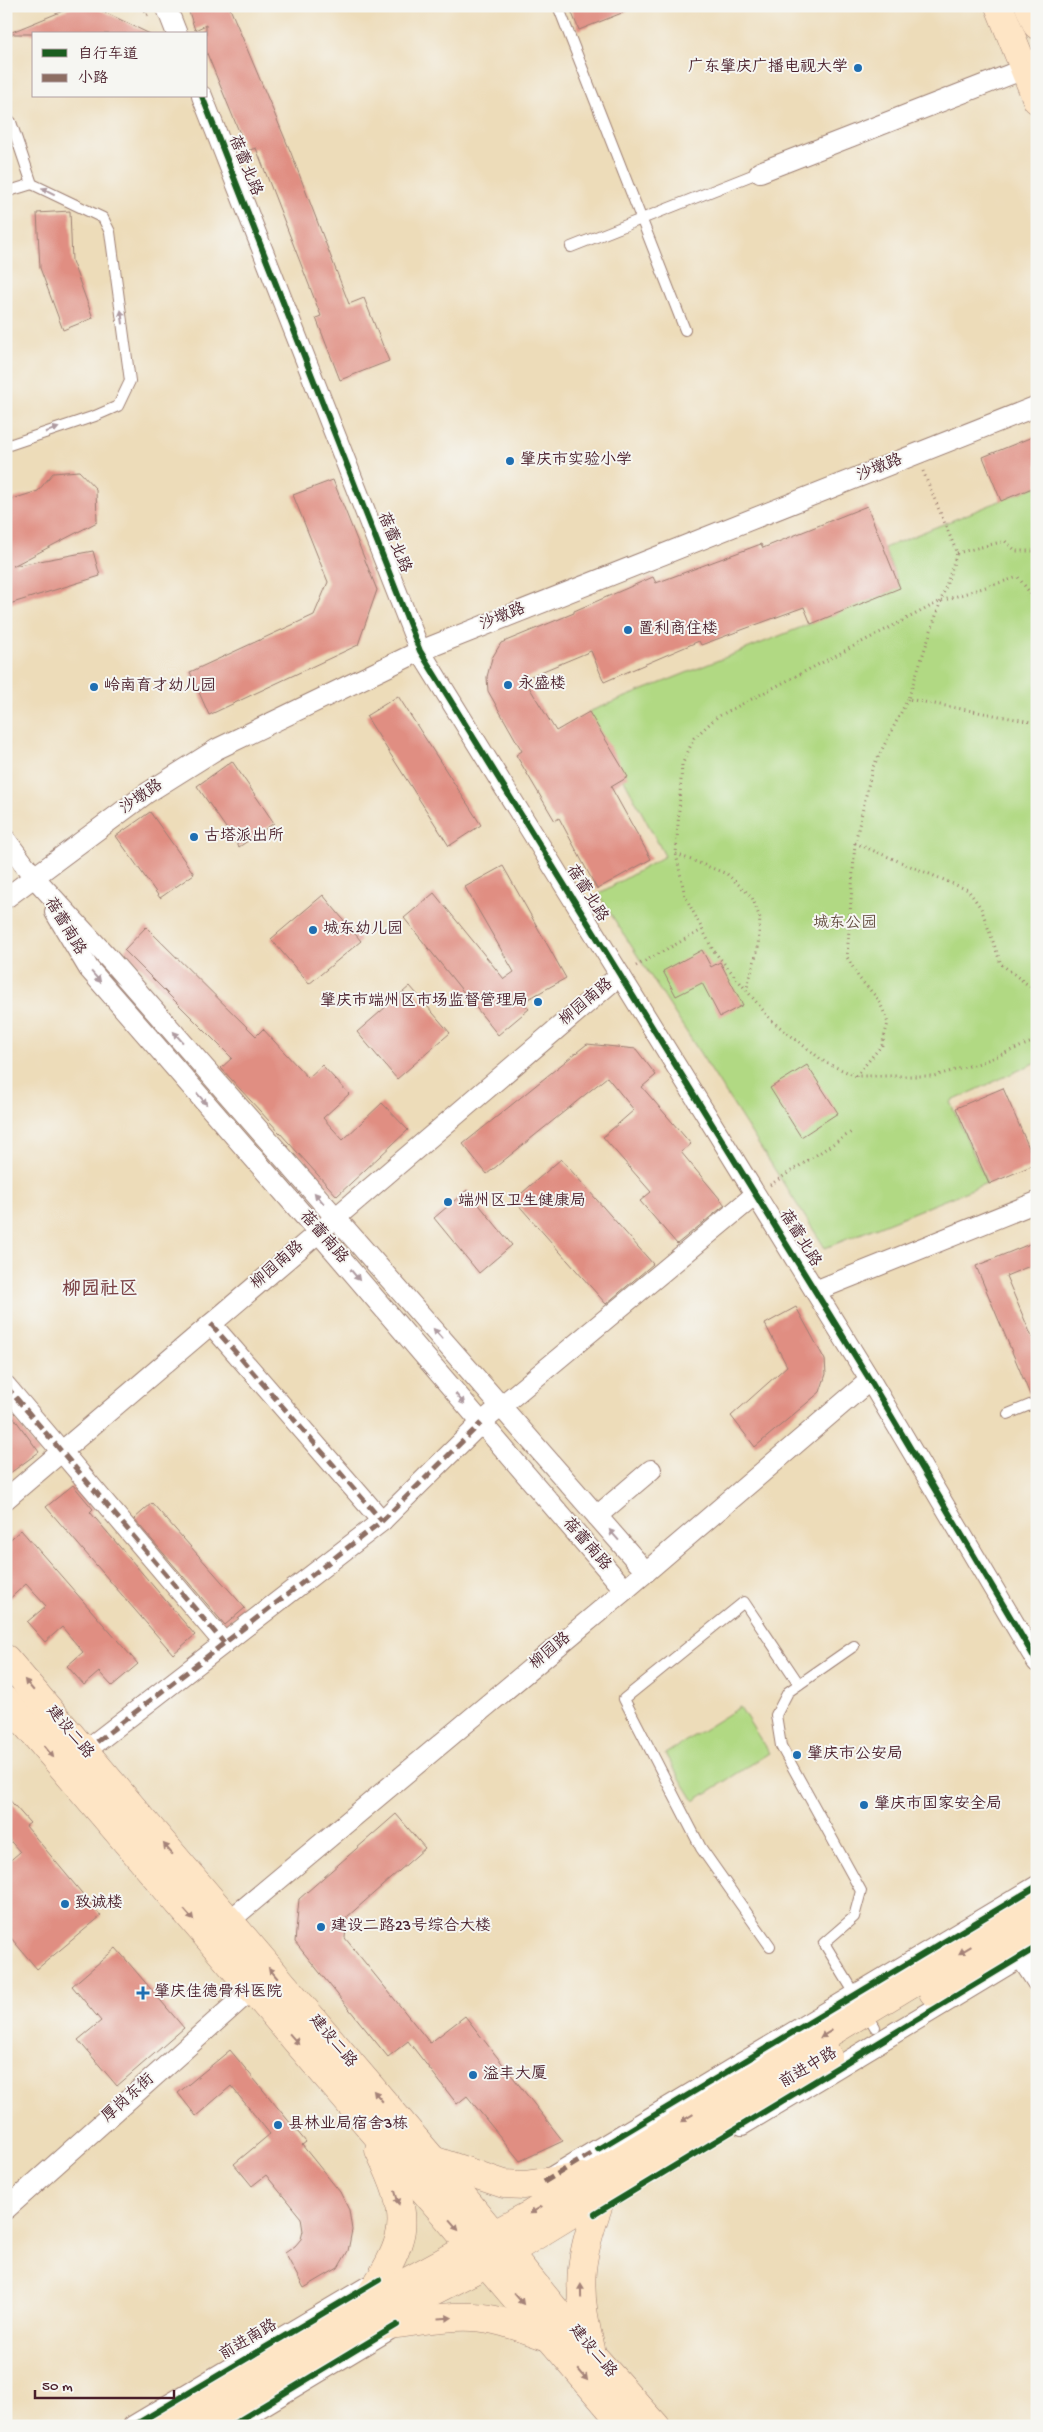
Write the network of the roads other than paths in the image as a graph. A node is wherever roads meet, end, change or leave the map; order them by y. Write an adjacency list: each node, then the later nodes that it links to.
1 (166, 6): 6 (street)
2 (558, 6): 14 (lane)
3 (999, 6): 7 (main road)
4 (1029, 6): 5 (main road)
5 (1037, 25)
6 (176, 32)
7 (1024, 70): 9 (main road); 11 (street)
8 (203, 98): 19 (street, 蓓蕾北路)
9 (1037, 100)
10 (6, 117): 12 (lane)
11 (760, 172): 14 (lane)
12 (32, 184): 13 (lane); 18 (lane, one-way to 12)
13 (6, 192)
14 (642, 219): 15 (lane); 16 (lane)
15 (571, 247)
16 (685, 330)
17 (1037, 406): 19 (street, 沙墩路)
18 (6, 446)
19 (420, 651): 21 (street, 沙墩路); 23 (street, 蓓蕾北路)
20 (6, 840): 21 (street, 蓓蕾南路)
21 (33, 876): 22 (street, 沙墩路); 26 (street, 蓓蕾南路, one-way to 21); 27 (street, 蓓蕾南路, one-way to 27)
22 (6, 898)
23 (620, 975): 24 (street, 蓓蕾北路); 26 (street, 柳园南路)
24 (755, 1195): 28 (street, 蓓蕾北路); 33 (street)
25 (1037, 1202): 28 (street)
26 (335, 1217): 27 (street, 柳园南路); 33 (street, 蓓蕾南路, one-way to 26)
27 (318, 1232): 29 (street, 柳园南路); 35 (street, 蓓蕾南路, one-way to 35)
28 (814, 1291): 30 (street, 蓓蕾北路)
29 (211, 1324): 36 (street, 柳园南路); 40 (street)
30 (870, 1380): 41 (street, 柳园路); 46 (street, 蓓蕾北路)
31 (6, 1386): 36 (street)
32 (1037, 1402): 34 (lane)
33 (501, 1406): 35 (street); 39 (street, 蓓蕾南路)
34 (1008, 1414)
35 (481, 1423): 40 (street); 42 (street, 蓓蕾南路)
36 (62, 1452): 38 (street, 柳园南路); 43 (street)
37 (651, 1470): 39 (street)
38 (6, 1500)
39 (597, 1516): 41 (street, 蓓蕾南路, one-way to 39)
40 (382, 1520): 43 (street)
41 (646, 1572): 42 (street, 柳园路)
42 (625, 1590): 52 (street, 柳园路)
43 (224, 1643): 49 (street)
44 (854, 1646): 47 (lane)
45 (6, 1659): 49 (main road, 建设二路, one-way to 45)
46 (1037, 1662)
47 (799, 1684): 55 (lane); 58 (lane)
48 (6, 1702): 57 (main road, 建设二路, one-way to 57)
49 (85, 1751): 52 (main road, 建设二路, one-way to 49)
50 (1037, 1886): 58 (street, 前进中路, one-way to 58)
51 (1037, 1907): 54 (main road)
52 (229, 1921): 61 (main road, 建设二路, one-way to 52)
53 (1037, 1930): 54 (main road, 前进中路)
54 (1018, 1944): 56 (street); 58 (main road, 前进中路); 63 (street, 前进中路)
55 (770, 1946)
56 (1037, 1982)
57 (252, 1989): 59 (main road, 建设二路, one-way to 59); 65 (street, 厚岗东街)
58 (865, 2011): 60 (street, 前进中路, one-way to 60); 64 (main road, 前进中路)
59 (365, 2121): 66 (main road, 建设二路, one-way to 66); 67 (main road, one-way to 67)
60 (598, 2149): 62 (street, 前进中路); 64 (main road)
61 (433, 2160): 62 (main road); 66 (main road, 建设二路)
62 (544, 2182): 64 (main road)
63 (640, 2186): 64 (main road)
64 (597, 2194): 66 (main road, 前进中路); 73 (main road, one-way to 64)
65 (6, 2209)
66 (490, 2249): 69 (main road, 前进南路); 71 (main road, 建设二路, one-way to 71); 73 (main road, 建设二路)
67 (379, 2280): 68 (street, 前进南路); 69 (main road)
68 (334, 2307): 69 (main road); 74 (street, 前进南路)
69 (365, 2316): 70 (main road); 72 (main road); 74 (main road, 前进南路)
70 (396, 2325): 71 (main road, one-way to 71); 72 (street, 前进南路)
71 (552, 2338): 78 (main road, 建设二路, one-way to 78)
72 (354, 2351): 74 (street, 前进南路)
73 (593, 2356): 79 (main road, 建设二路)
74 (236, 2406): 75 (street, 前进南路); 76 (main road, 前进南路); 77 (main road, 前进南路)
75 (133, 2426)
76 (166, 2426)
77 (205, 2426)
78 (626, 2426)
79 (656, 2426)

